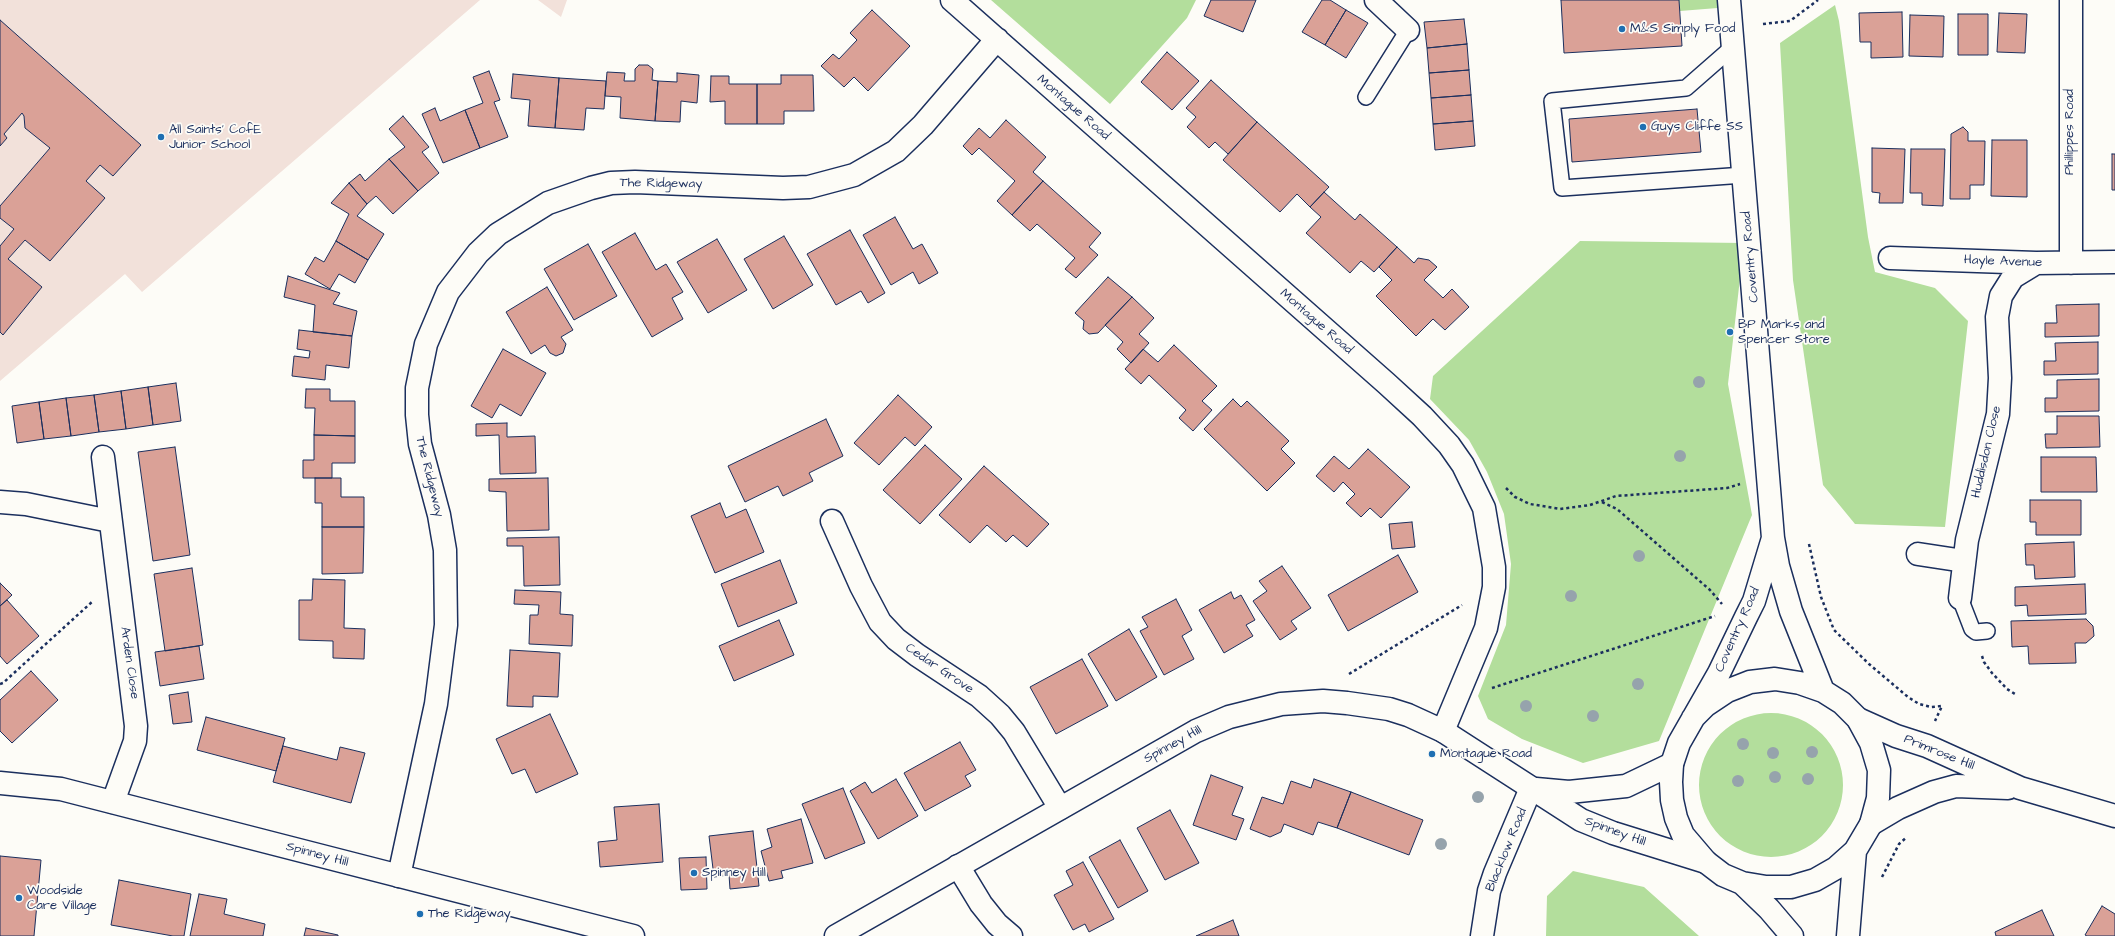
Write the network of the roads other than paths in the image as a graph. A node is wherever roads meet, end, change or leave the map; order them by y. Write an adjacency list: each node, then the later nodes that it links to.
1 (952, 0): 6 (street, Montague Road)
2 (1376, 0): 5 (street)
3 (1730, 0): 7 (street, Coventry Road)
4 (2071, 0): 13 (street, Phillippes Road)
5 (1408, 30): 8 (lane)
6 (997, 39): 26 (street, Montague Road); 38 (street, The Ridgeway)
7 (1734, 46): 9 (street, Coventry Road); 9 (lane)
8 (1366, 97)
9 (1744, 175): 18 (street, Coventry Road)
10 (1890, 258): 12 (street, Hayle Avenue)
11 (2115, 262): 13 (street, Hayle Avenue)
12 (2036, 263): 13 (street, Hayle Avenue); 20 (street, Huddisdon Close)
13 (2071, 264)
14 (103, 457): 16 (street, Arden Close)
15 (0, 502): 16 (street)
16 (110, 521): 31 (street, Arden Close)
17 (832, 521): 32 (street, Cedar Grove)
18 (1773, 538): 23 (street, Coventry Road); 24 (street, Coventry Road)
19 (1918, 554): 20 (street)
20 (1964, 561): 21 (street, Huddisdon Close)
21 (1960, 598): 22 (lane)
22 (1981, 632)
23 (1823, 691): 24 (street, Coventry Road); 25 (street, Coventry Road)
24 (1693, 718): 27 (street, Coventry Road)
25 (1858, 719): 30 (street, Primrose Hill); 34 (street, Coventry Road)
26 (1443, 731): 29 (street, Spinney Hill); 32 (street, Spinney Hill)
27 (1672, 764): 29 (street, Spinney Hill); 36 (street, Coventry Road)
28 (0, 783): 31 (street, Spinney Hill)
29 (1531, 788): 36 (street, Spinney Hill); 43 (street, Blacklow Road)
30 (2020, 788): 33 (street, Primrose Hill); 34 (street, Primrose Hill)
31 (113, 802): 38 (street, Spinney Hill)
32 (1060, 808): 37 (street, Spinney Hill)
33 (2115, 816)
34 (1871, 824): 35 (street, Coventry Road)
35 (1855, 851): 39 (street, Coventry Road); 45 (street, Coventry Road)
36 (1706, 862): 39 (street, Coventry Road)
37 (958, 866): 41 (street, Spinney Hill); 42 (street)
38 (399, 876): 40 (street, Spinney Hill)
39 (1742, 883): 44 (street, Coventry Road)
40 (633, 936)
41 (836, 936)
42 (1011, 936)
43 (1482, 936)
44 (1792, 936)
45 (1848, 936)

